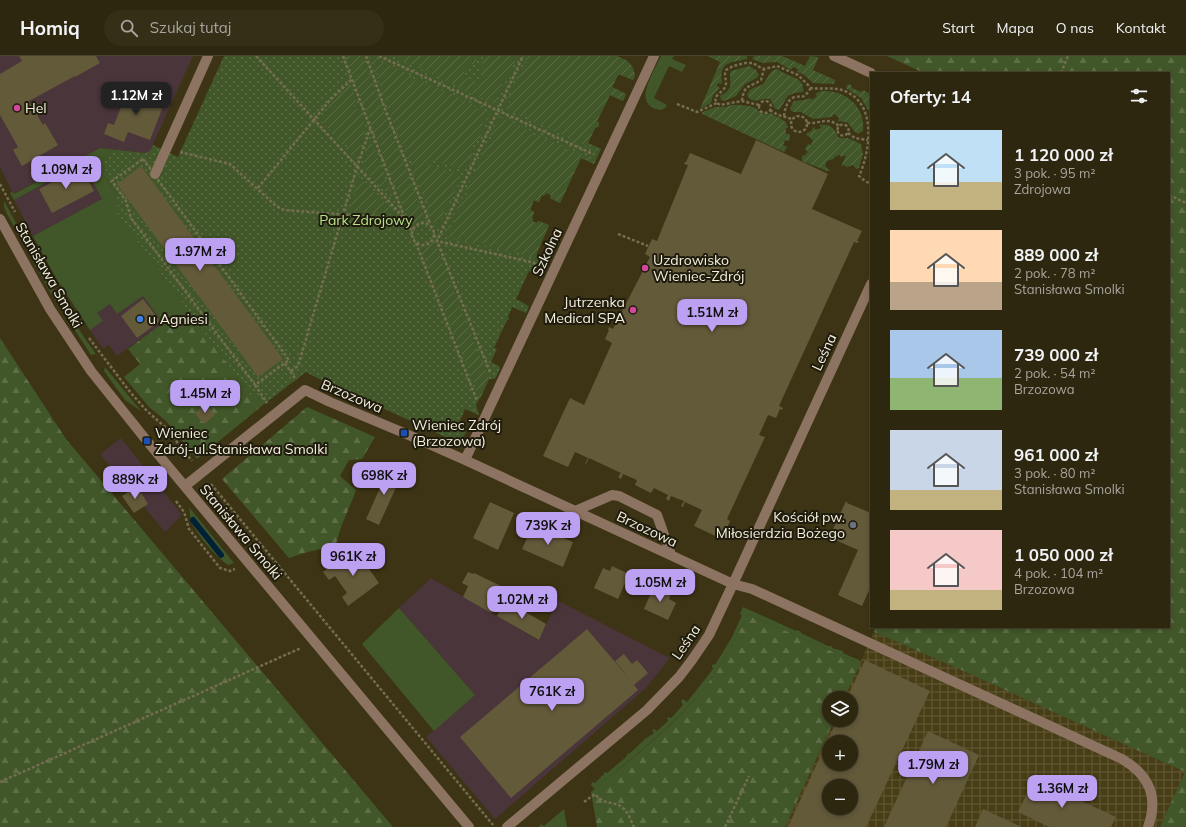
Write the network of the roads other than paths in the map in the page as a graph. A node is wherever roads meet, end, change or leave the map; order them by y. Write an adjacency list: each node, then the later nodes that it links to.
1 (208, 56): 5 (street)
2 (654, 56): 8 (street, Szkolna)
3 (834, 56): 4 (street)
4 (870, 73)
5 (155, 174)
6 (0, 219): 9 (street, Stanisława Smolki)
7 (870, 286): 12 (street, Leśna)
8 (464, 460): 9 (street, Brzozowa); 10 (street, Brzozowa)
9 (185, 486): 13 (street, Stanisława Smolki)
10 (575, 511): 11 (street, Brzozowa); 11 (street)
11 (670, 555): 12 (street, Brzozowa)
12 (733, 584): 14 (street, Leśna); 15 (street, Brzozowa)
13 (469, 827)
14 (507, 827)
15 (1148, 827)

